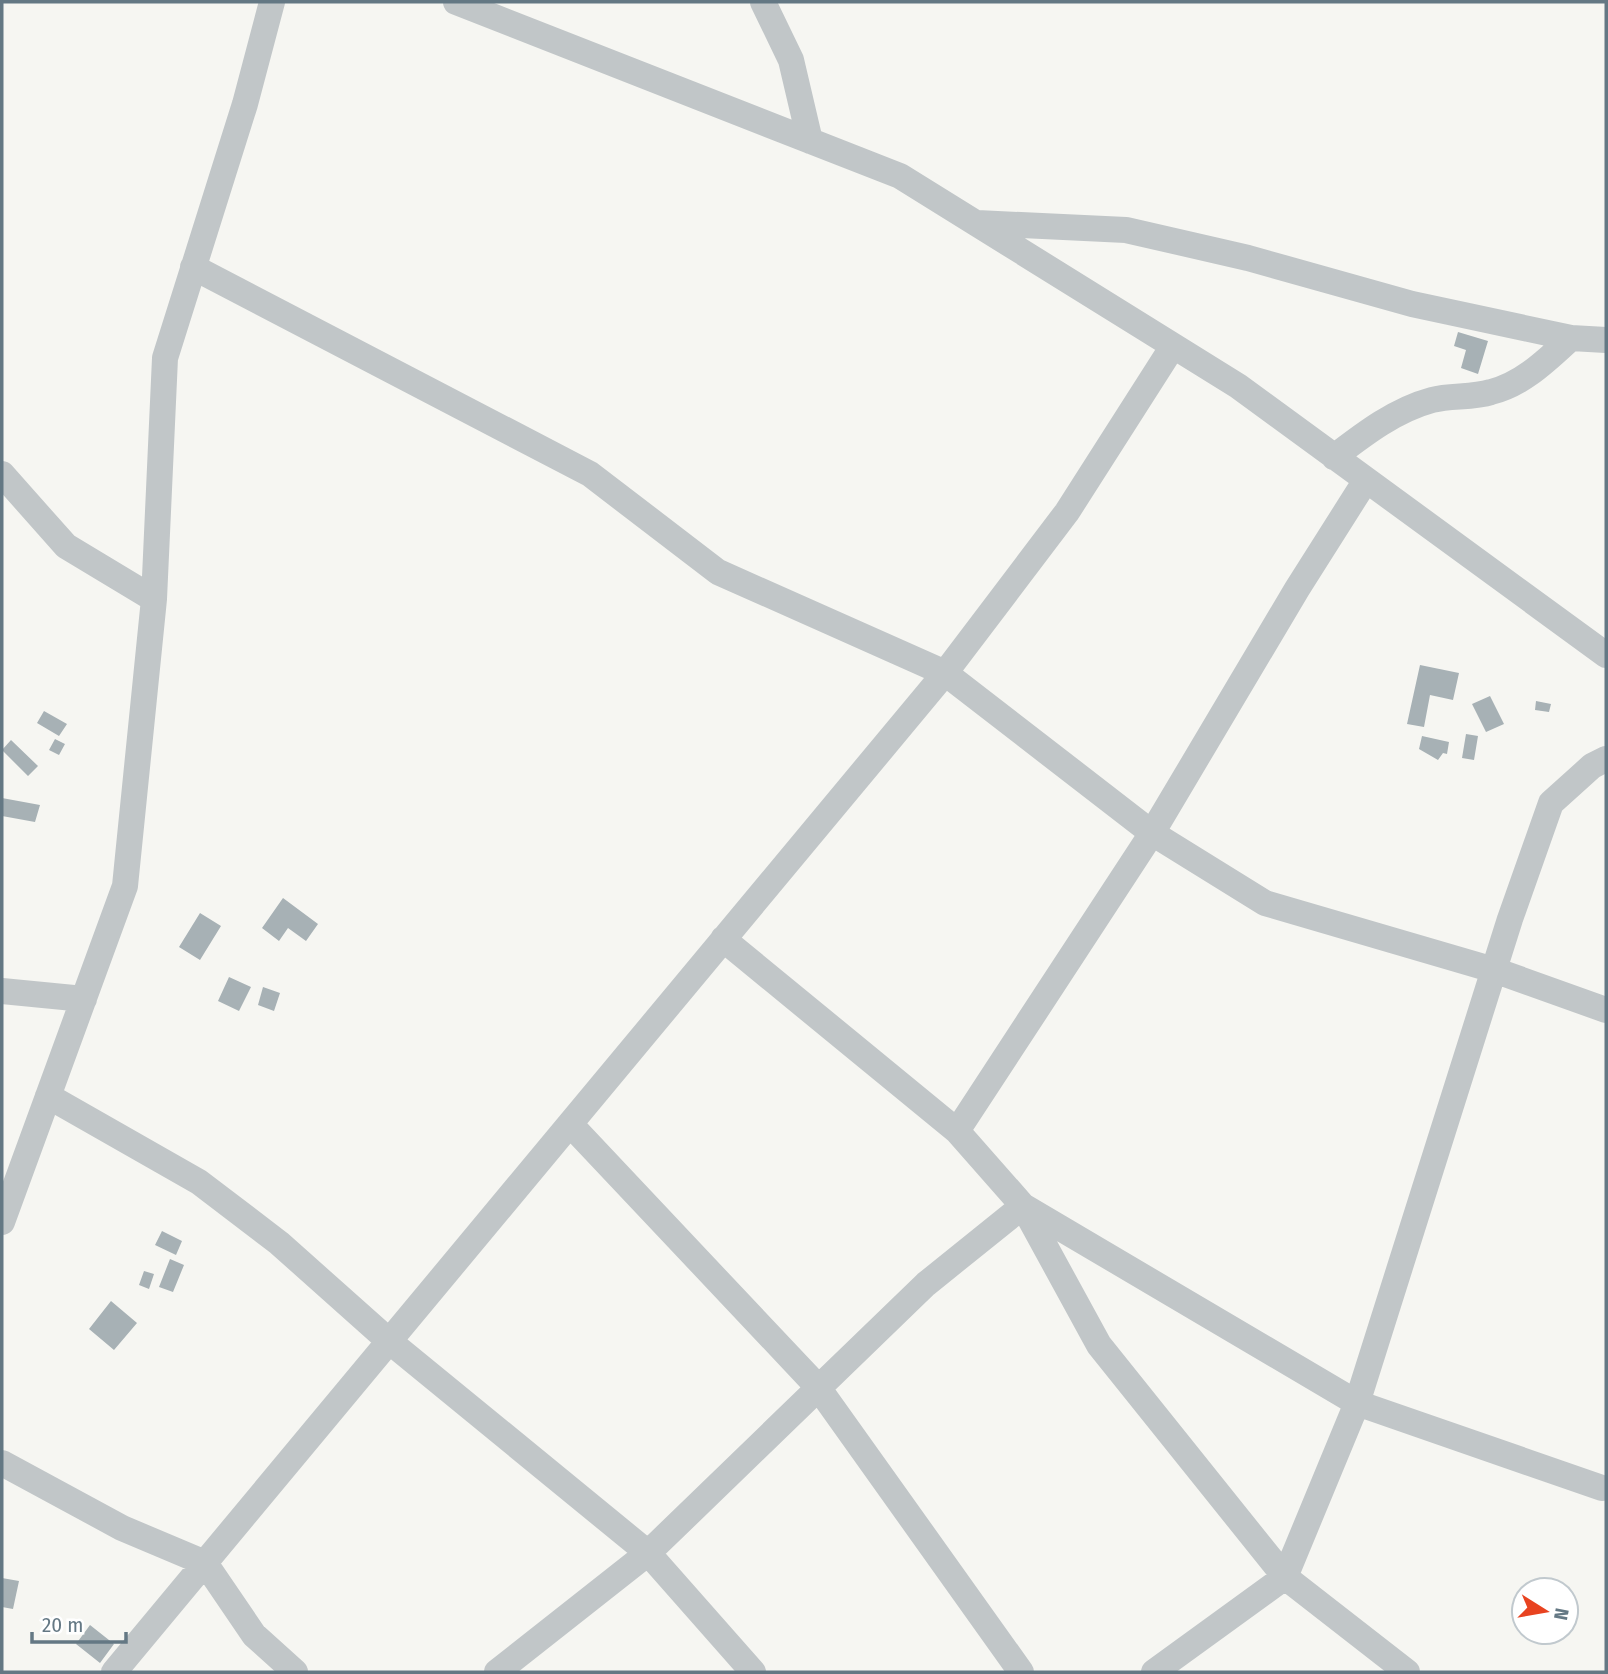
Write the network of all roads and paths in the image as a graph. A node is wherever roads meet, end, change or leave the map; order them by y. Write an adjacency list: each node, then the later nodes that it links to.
1 (272, 2): 6 (street)
2 (456, 2): 4 (street)
3 (763, 2): 4 (street)
4 (810, 141): 5 (street)
5 (975, 223): 7 (street); 9 (street)
6 (193, 267): 13 (street); 15 (street)
7 (1571, 338): 8 (street); 10 (street)
8 (1606, 340)
9 (1172, 346): 10 (street); 15 (street)
10 (1334, 457): 12 (street)
11 (2, 474): 13 (street)
12 (1366, 480): 14 (street); 17 (street)
13 (154, 599): 21 (street)
14 (1606, 655)
15 (945, 673): 17 (street); 18 (street)
16 (1606, 759): 19 (street)
17 (1152, 833): 19 (street); 25 (street)
18 (723, 939): 24 (street); 25 (street)
19 (1494, 970): 22 (street); 30 (street)
20 (2, 991): 21 (street)
21 (84, 999): 23 (street)
22 (1606, 1010)
23 (48, 1096): 27 (street); 28 (street)
24 (570, 1124): 28 (street); 29 (street)
25 (957, 1130): 26 (street)
26 (1023, 1206): 29 (street); 30 (street); 35 (street)
27 (2, 1222)
28 (389, 1341): 33 (street); 34 (street)
29 (817, 1386): 33 (street); 40 (street)
30 (1357, 1403): 32 (street); 35 (street)
31 (2, 1463): 34 (street)
32 (1602, 1488)
33 (648, 1553): 38 (street); 39 (street)
34 (205, 1563): 36 (street); 37 (street)
35 (1285, 1577): 41 (street); 42 (street)
36 (114, 1672)
37 (295, 1672)
38 (497, 1672)
39 (753, 1672)
40 (1021, 1672)
41 (1154, 1672)
42 (1408, 1672)

